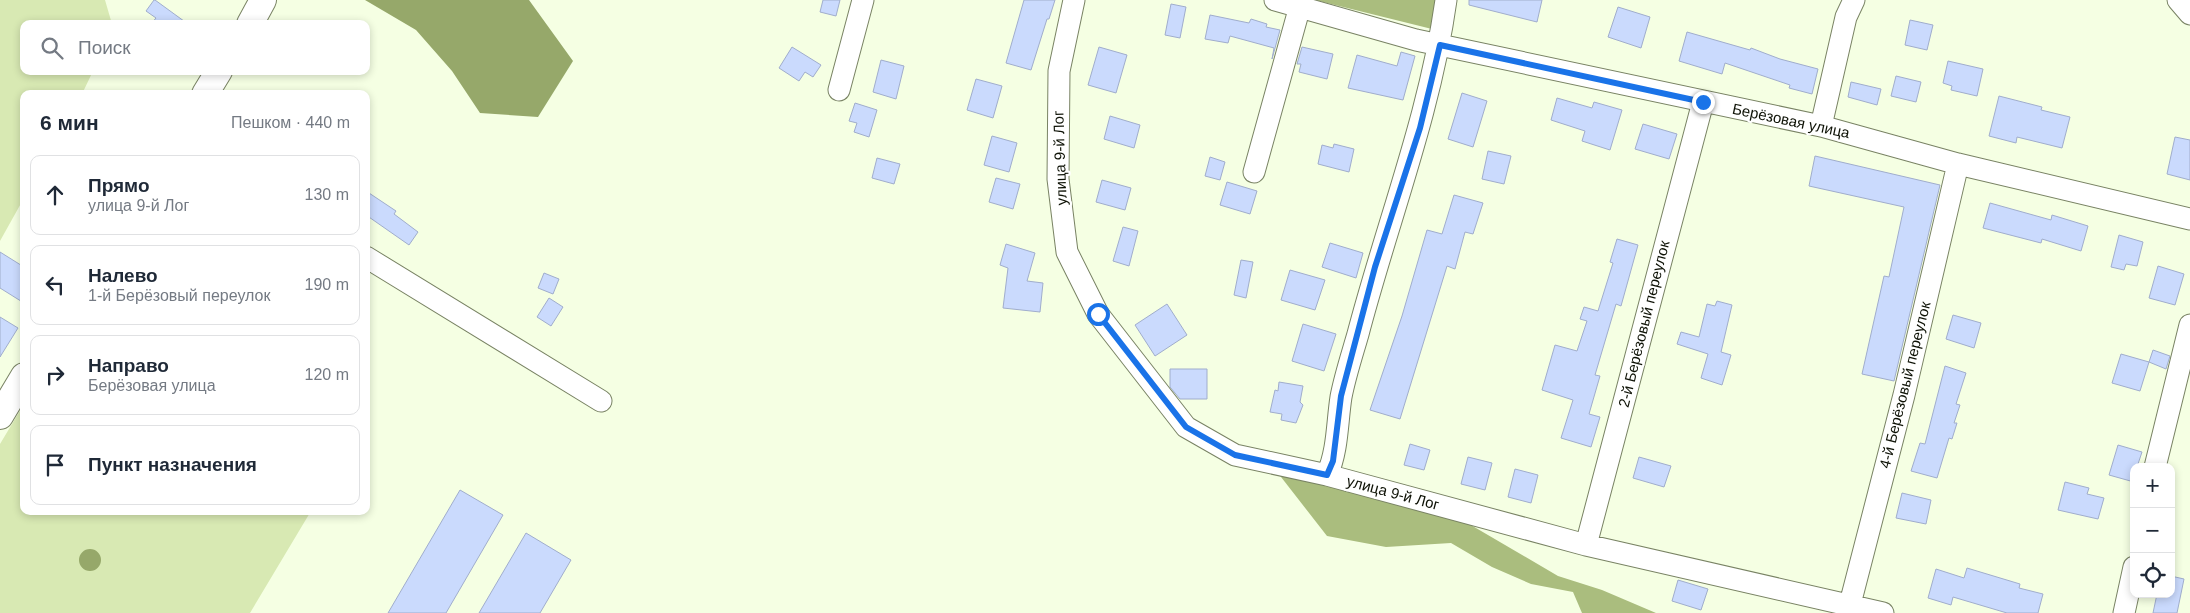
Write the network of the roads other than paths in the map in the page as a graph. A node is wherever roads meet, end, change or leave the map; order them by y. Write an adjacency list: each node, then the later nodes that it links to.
1 (263, 0): 10 (main road)
2 (863, 0): 14 (street)
3 (1074, 0): 26 (street, улица 9-й Лог)
4 (1275, 0): 8 (street, Берёзовая улица)
5 (1446, 0): 11 (street)
6 (1854, 0): 16 (street)
7 (2178, 0): 9 (street)
8 (1300, 6): 11 (street, Берёзовая улица); 18 (street)
9 (2190, 14)
10 (252, 20)
11 (1440, 45): 15 (street, Берёзовая улица); 26 (street)
12 (217, 75): 13 (main road)
13 (207, 90)
14 (838, 90)
15 (1703, 102): 16 (street, Берёзовая улица); 27 (street, 2-й Берёзовый переулок)
16 (1821, 126): 17 (street, Берёзовая улица)
17 (1958, 164): 19 (street, Берёзовая улица); 29 (street, 4-й Берёзовый переулок)
18 (1254, 172)
19 (2190, 219)
20 (370, 258): 23 (street)
21 (2190, 325): 25 (street)
22 (20, 383): 24 (main road)
23 (601, 401)
24 (0, 416)
25 (2156, 463)
26 (1327, 475): 27 (street, улица 9-й Лог)
27 (1586, 545): 29 (street, улица 9-й Лог)
28 (2130, 585): 31 (street)
29 (1850, 604): 30 (street, улица 9-й Лог)
30 (1883, 613)
31 (2124, 613)

